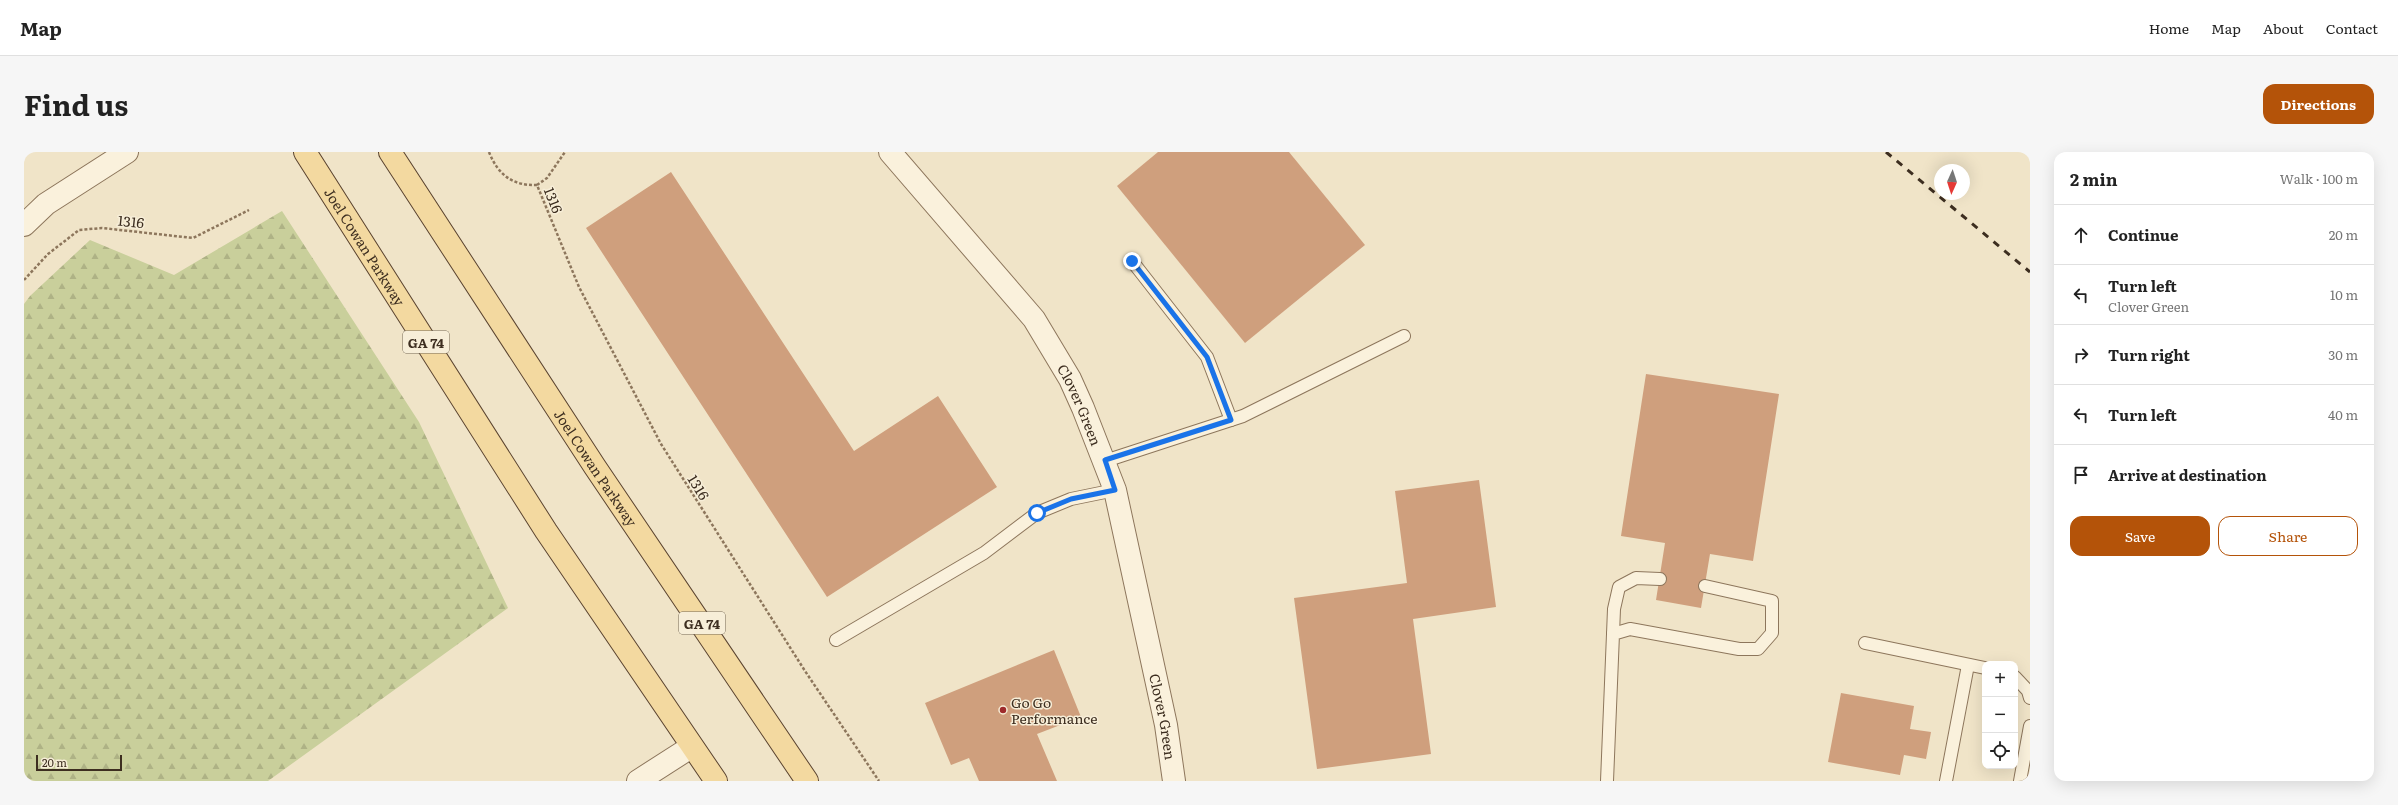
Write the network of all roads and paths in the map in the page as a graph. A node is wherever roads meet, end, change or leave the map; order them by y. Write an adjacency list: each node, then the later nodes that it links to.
1 (127, 152): 9 (street)
2 (304, 152): 26 (main road, Joel Cowan Parkway / GA 74)
3 (390, 152): 29 (main road, Joel Cowan Parkway / GA 74)
4 (489, 152): 7 (path, 1316)
5 (565, 152): 7 (path, 1316)
6 (890, 152): 14 (street, Clover Green)
7 (537, 185): 30 (path, 1316)
8 (249, 210): 11 (path, 1316)
9 (24, 225)
10 (1132, 261): 13 (lane)
11 (24, 280)
12 (1404, 336): 13 (lane)
13 (1231, 420): 14 (lane)
14 (1105, 460): 15 (street, Clover Green)
15 (1115, 490): 19 (lane); 31 (street, Clover Green)
16 (1660, 579): 18 (lane)
17 (1705, 586): 18 (lane)
18 (1613, 634): 32 (lane)
19 (836, 640)
20 (1865, 643): 21 (lane)
21 (1968, 665): 22 (lane); 33 (lane)
22 (1982, 667)
23 (2018, 680): 24 (lane)
24 (2030, 698)
25 (2030, 726): 34 (lane)
26 (692, 747): 27 (street); 28 (main road, Joel Cowan Parkway / GA 74)
27 (638, 781)
28 (716, 781)
29 (807, 781)
30 (879, 781)
31 (1174, 781)
32 (1607, 781)
33 (1946, 781)
34 (2020, 781)

